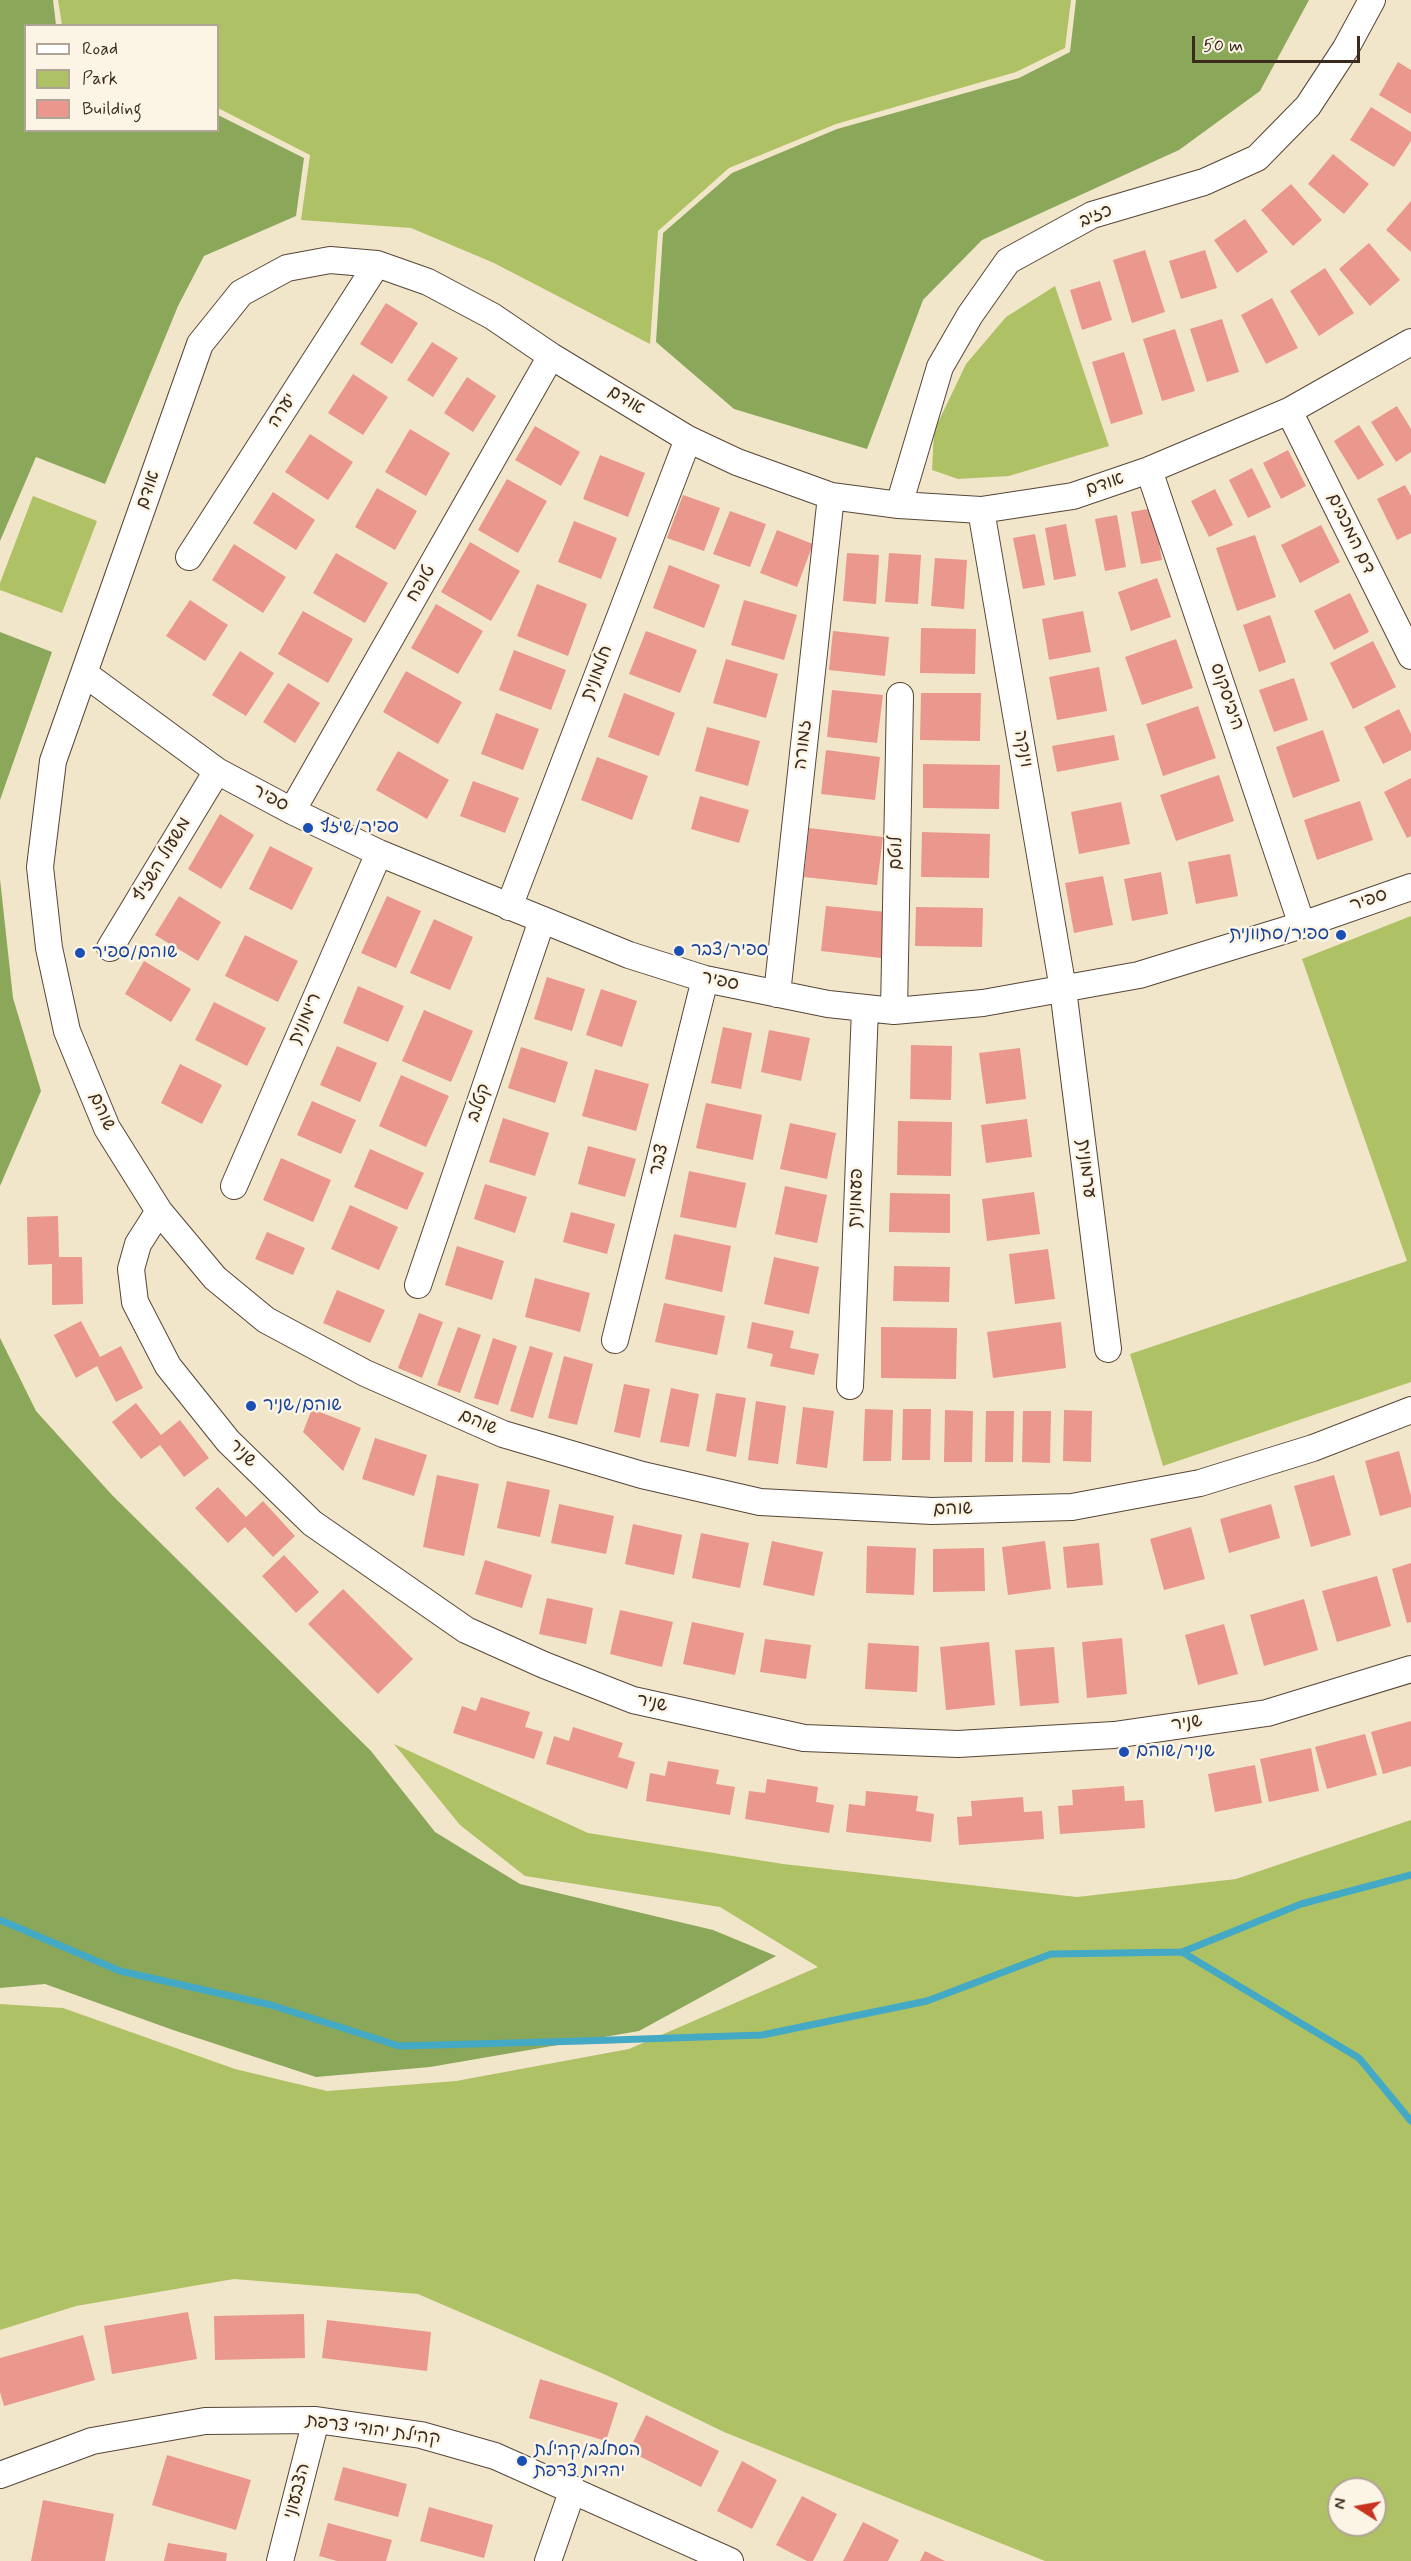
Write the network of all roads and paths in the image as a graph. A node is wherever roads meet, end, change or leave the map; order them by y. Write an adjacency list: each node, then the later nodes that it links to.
1 (1372, 0): 9 (street, כזיב)
2 (377, 264): 4 (street, אודם); 11 (street, יערה); 13 (street, אודם)
3 (1411, 342): 5 (street, אודם)
4 (551, 356): 6 (street, אודם); 16 (street, טופח)
5 (1289, 411): 7 (street, אודם); 12 (street, דם המכבים)
6 (688, 439): 8 (street, אודם); 19 (street, חלמונית)
7 (1149, 470): 10 (street, אודם); 21 (street, היביסקוס)
8 (831, 496): 9 (street, אודם); 25 (street, זמורה)
9 (899, 505): 10 (street, אודם)
10 (981, 510): 24 (street, וינקה)
11 (189, 557)
12 (1411, 656)
13 (85, 674): 15 (street, ספיר); 29 (street, שוהם)
14 (900, 696): 27 (street, לוטם)
15 (217, 771): 16 (street, ספיר); 22 (street, משעול השזיף)
16 (292, 811): 17 (street, ספיר)
17 (379, 853): 19 (street, ספיר); 28 (street, רימונית)
18 (1411, 887): 21 (street, ספיר)
19 (509, 907): 20 (street, ספיר)
20 (542, 920): 23 (street, ספיר); 30 (street, קטלב)
21 (1302, 925): 24 (street, ספיר)
22 (110, 948)
23 (705, 979): 25 (street, ספיר); 31 (street, צבר)
24 (1063, 989): 27 (street, ספיר); 32 (street, ערמונית)
25 (777, 994): 26 (street, ספיר)
26 (865, 1009): 27 (street, ספיר); 33 (street, פעמונית)
27 (894, 1011)
28 (234, 1186)
29 (159, 1211): 34 (street, שוהם); 35 (street, שניר)
30 (418, 1285)
31 (615, 1341)
32 (1108, 1349)
33 (850, 1386)
34 (1411, 1410)
35 (1411, 1669)
36 (316, 2420): 37 (street, קהילת יהודי צרפת); 38 (street, קהילת יהודי צרפת); 39 (street, הצבעוני)
37 (0, 2475)
38 (573, 2489): 40 (street); 41 (street, קהילת יהודי צרפת)
39 (280, 2561)
40 (548, 2561)
41 (730, 2561)

